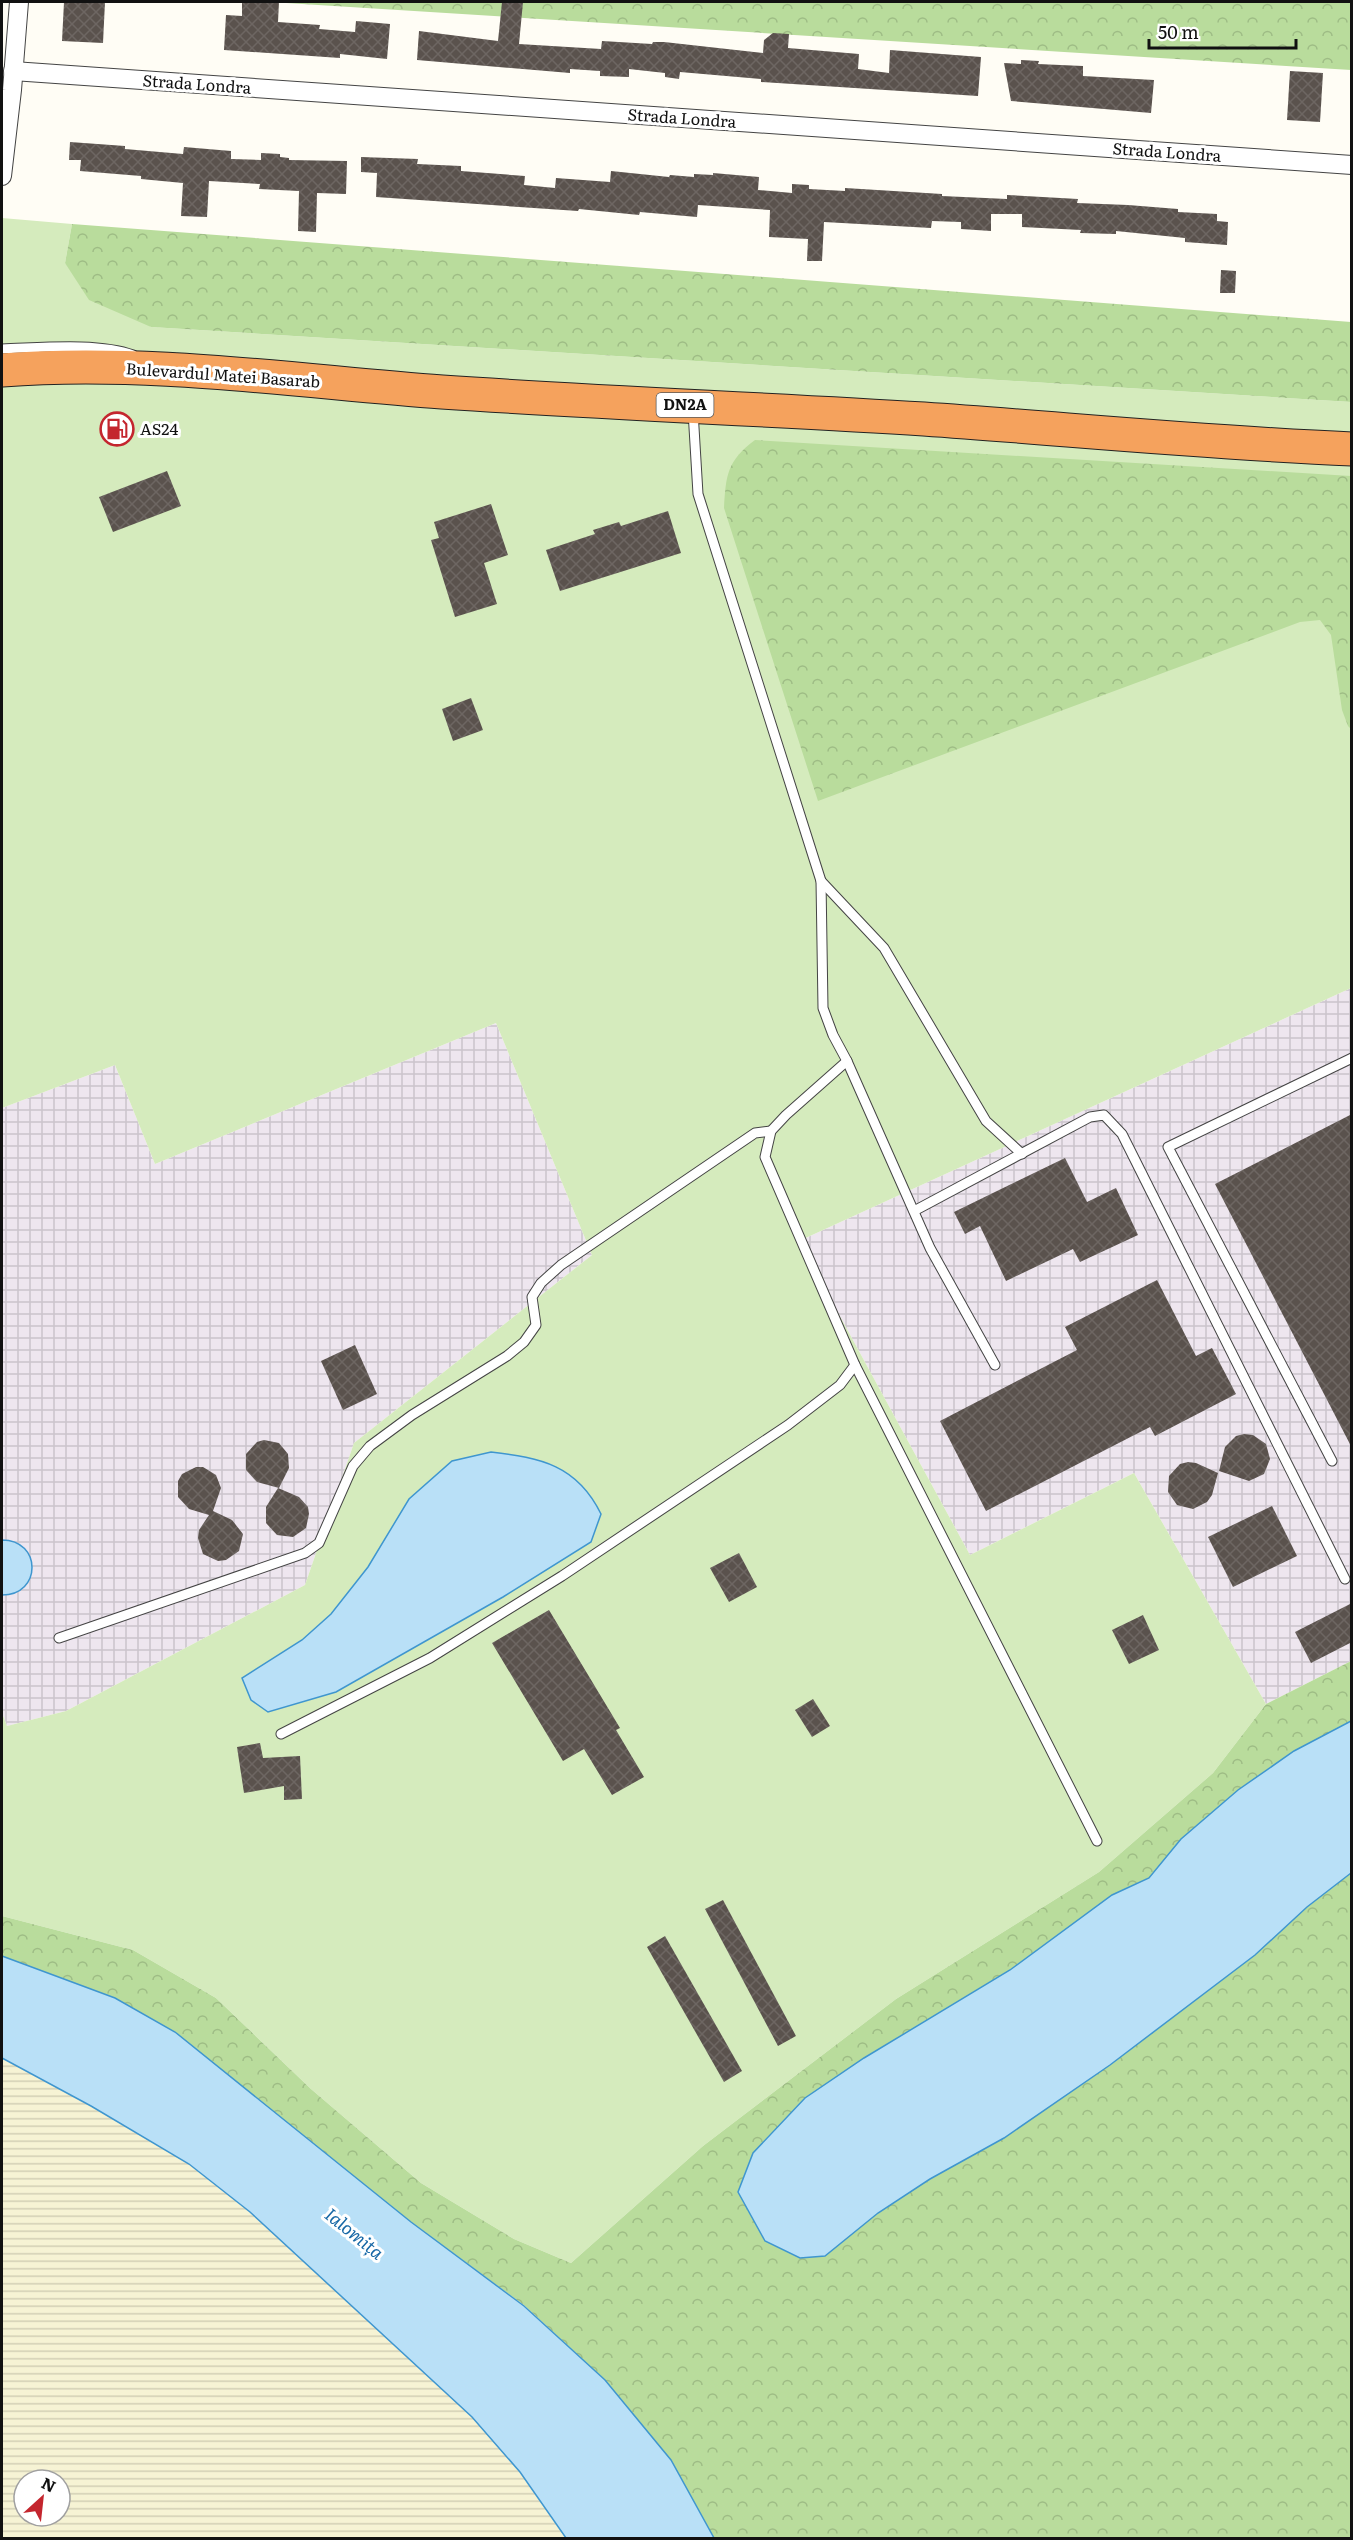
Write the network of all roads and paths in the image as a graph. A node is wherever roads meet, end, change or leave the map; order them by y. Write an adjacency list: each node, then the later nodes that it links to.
1 (19, 2): 2 (street)
2 (13, 71): 3 (street, Strada Londra); 4 (street)
3 (1352, 165)
4 (2, 176)
5 (2, 349): 7 (lane)
6 (2, 370): 7 (highway, Bulevardul Matei Basarab / DN2A)
7 (174, 370): 8 (highway, Bulevardul Matei Basarab / DN2A)
8 (692, 405): 9 (highway, DN2A); 10 (lane)
9 (1352, 449)
10 (821, 881): 12 (lane); 14 (lane)
11 (1352, 1059): 18 (lane)
12 (847, 1061): 13 (lane); 15 (lane)
13 (771, 1131): 16 (lane); 20 (lane)
14 (1022, 1154): 15 (lane); 19 (lane)
15 (914, 1211): 17 (lane)
16 (855, 1365): 21 (lane); 22 (lane)
17 (995, 1365)
18 (1332, 1461)
19 (1345, 1579)
20 (59, 1638)
21 (281, 1734)
22 (1097, 1841)

